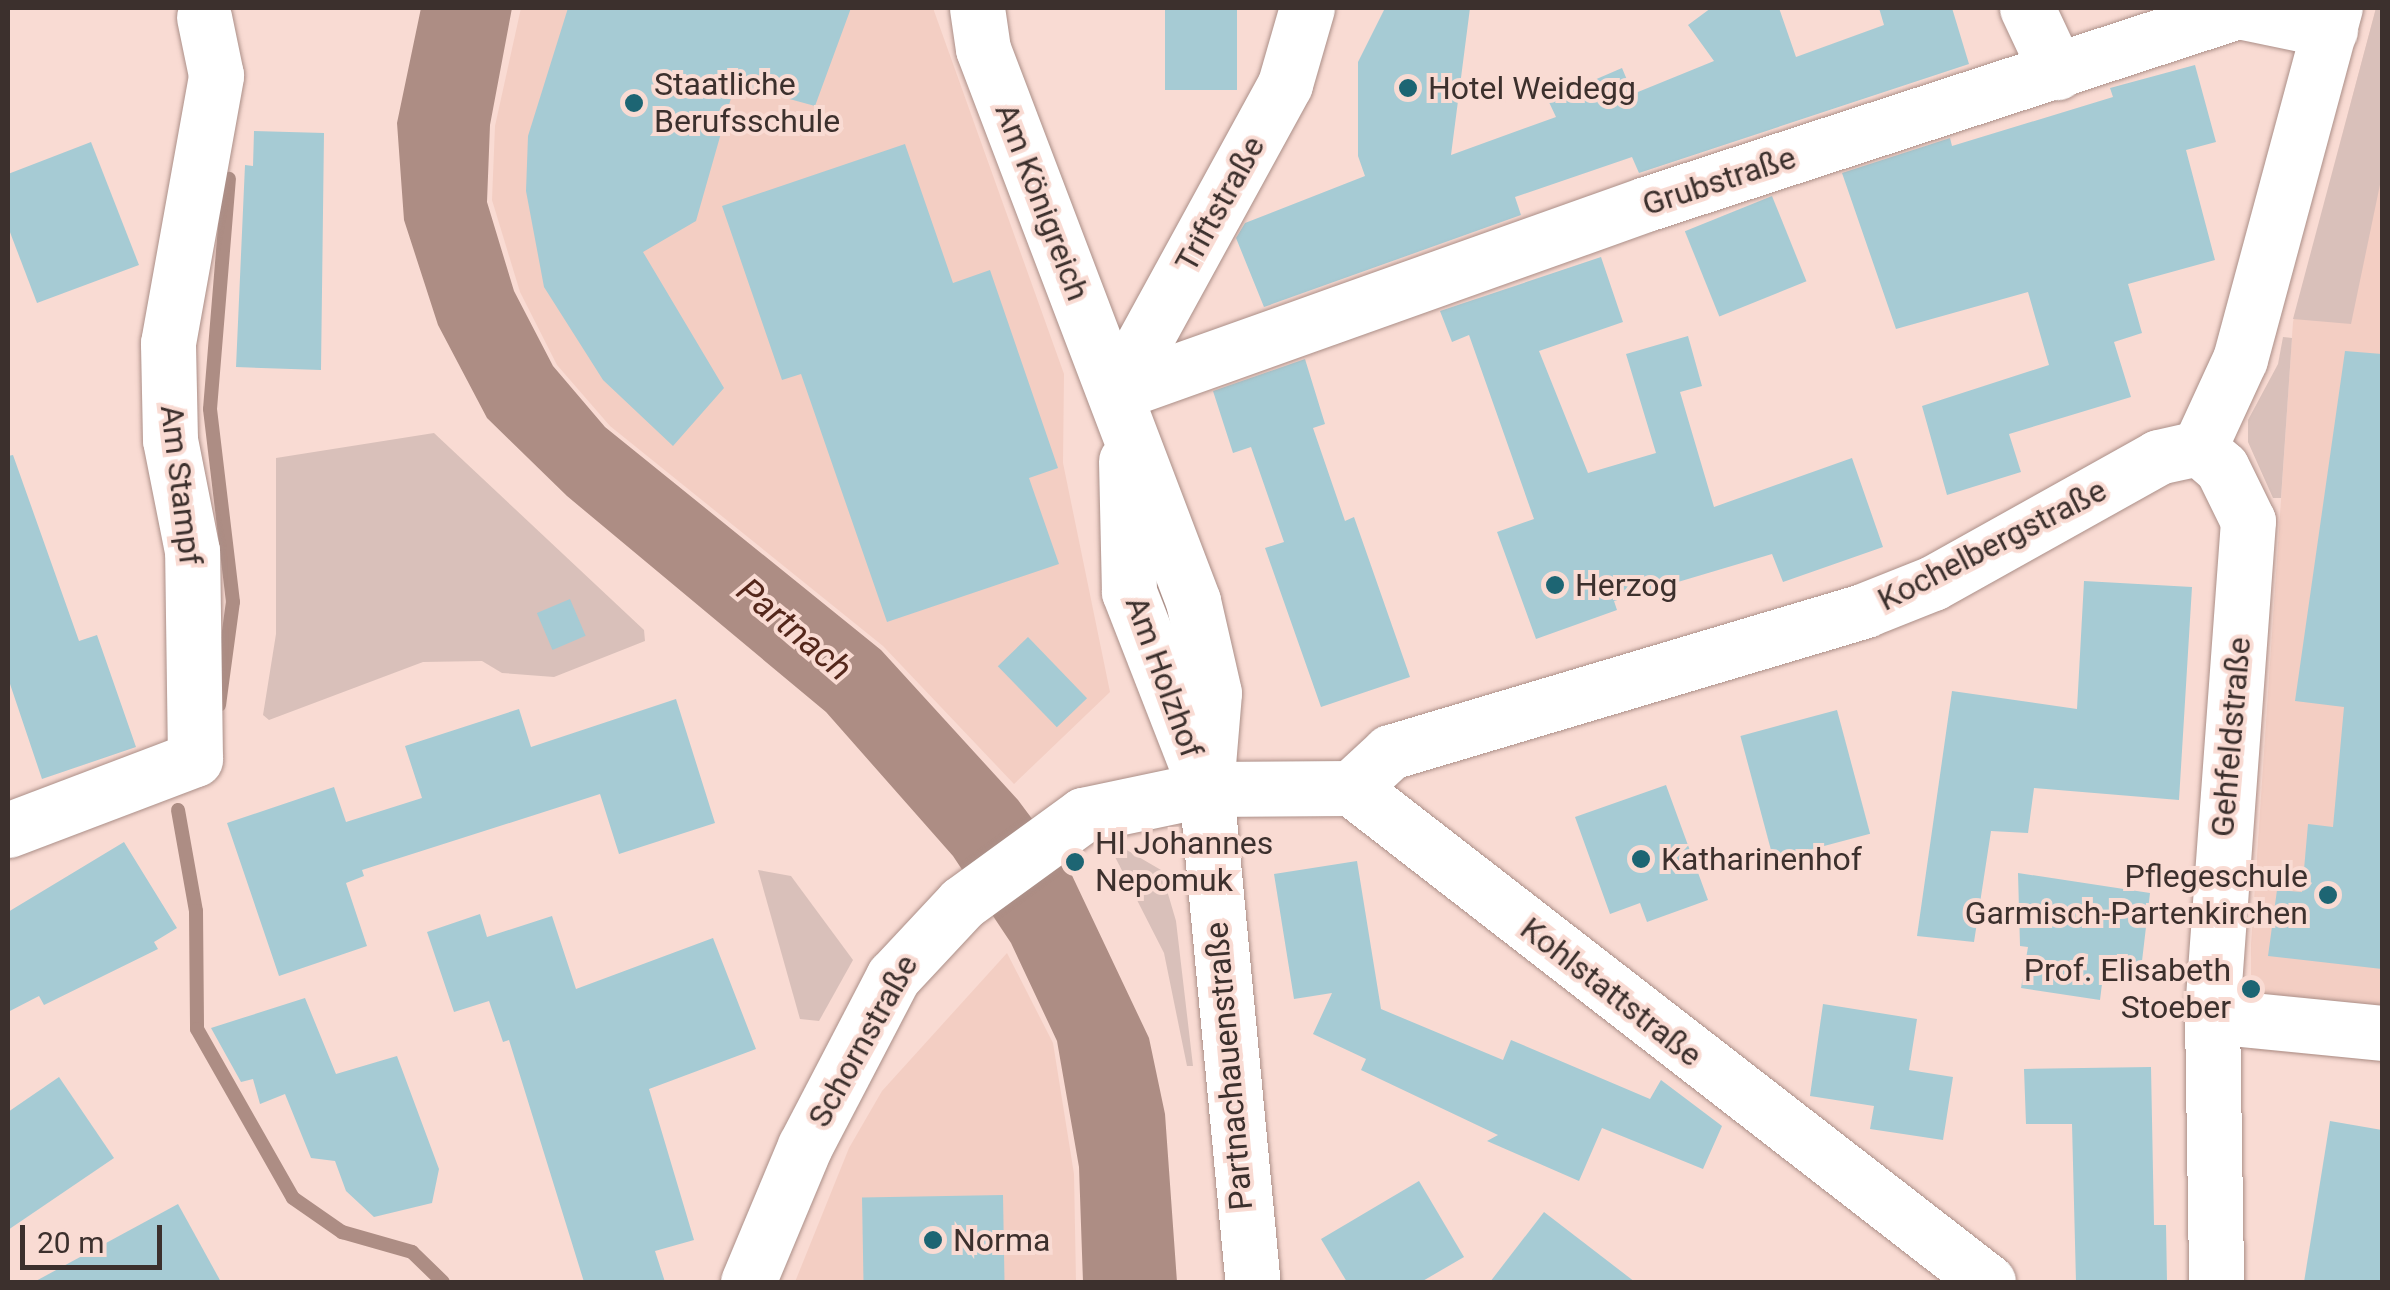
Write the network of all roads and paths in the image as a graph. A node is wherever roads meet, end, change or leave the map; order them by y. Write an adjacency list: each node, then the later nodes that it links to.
1 (976, 8): 7 (street, Am Königreich)
2 (1308, 8): 7 (street, Triftstraße)
3 (2026, 8): 6 (street)
4 (204, 17): 11 (street, Am Stampf)
5 (2332, 19): 6 (street, Grubstraße); 8 (street)
6 (2056, 72): 7 (street, Grubstraße)
7 (1121, 405): 10 (street, Am Holzhof)
8 (2199, 448): 9 (street, Kochelbergstraße); 12 (street, Gehfeldstraße)
9 (1351, 788): 10 (street); 16 (street, Kohlstattstraße)
10 (1206, 789): 14 (street, Schornstraße); 15 (street, Partnachauenstraße)
11 (8, 830)
12 (2212, 1016): 13 (street); 17 (street, Gehfeldstraße)
13 (2382, 1032)
14 (748, 1282)
15 (1253, 1282)
16 (1988, 1282)
17 (2216, 1282)

